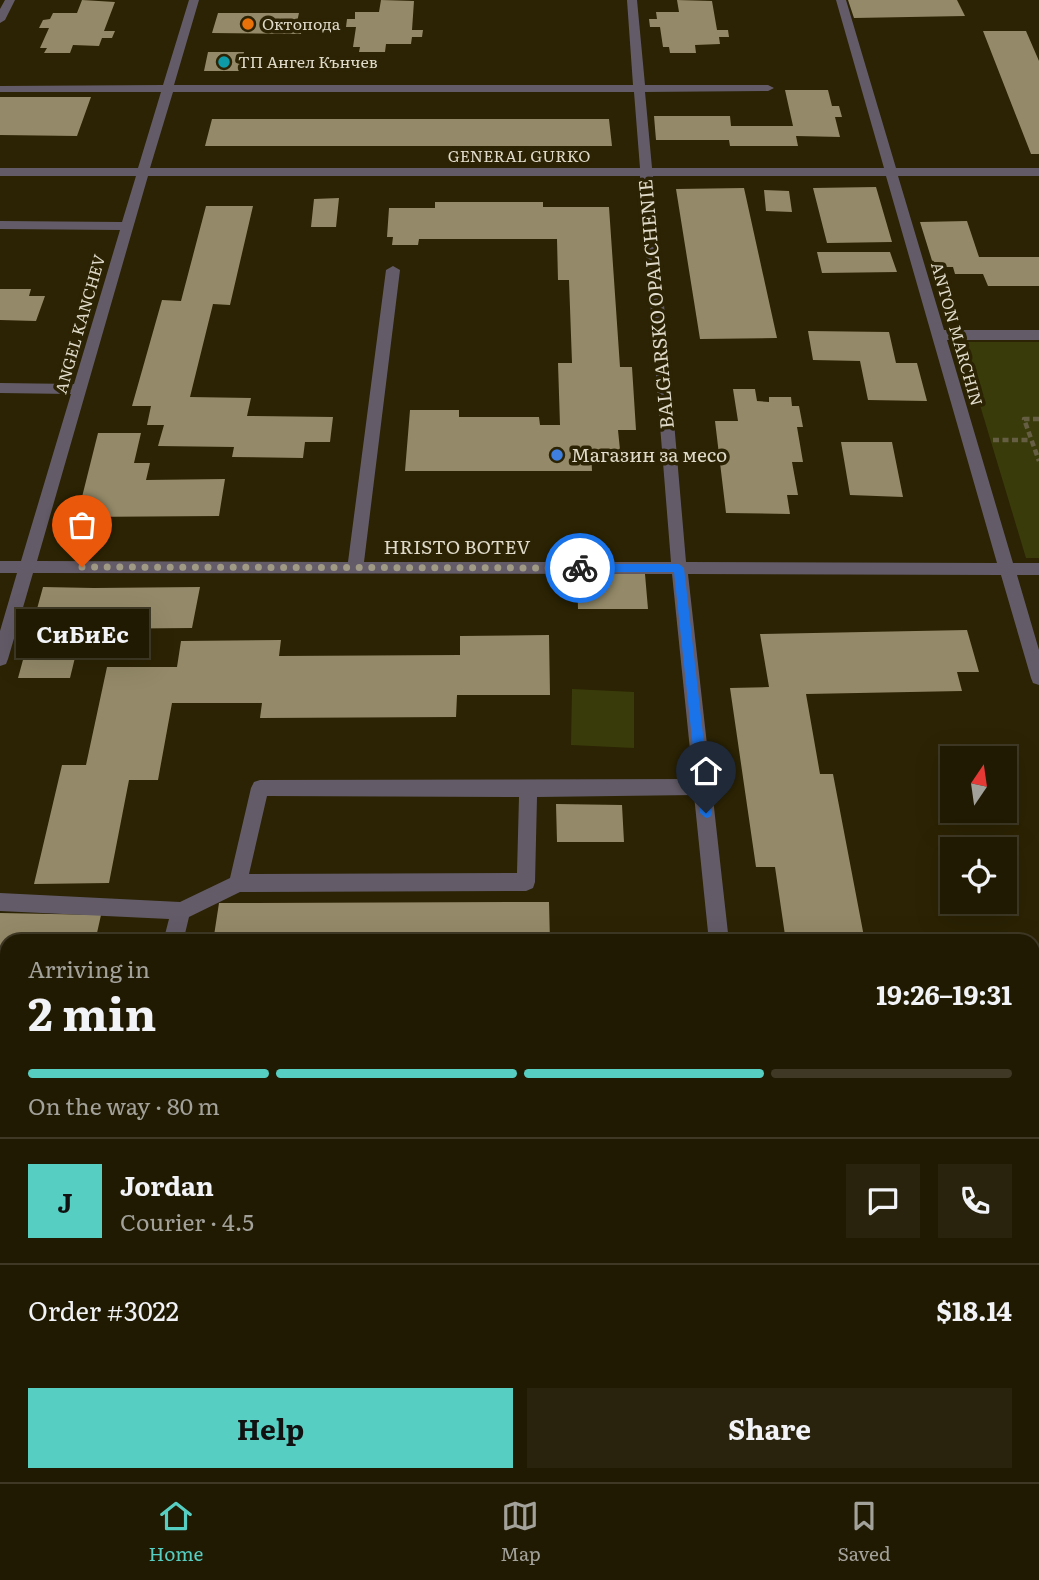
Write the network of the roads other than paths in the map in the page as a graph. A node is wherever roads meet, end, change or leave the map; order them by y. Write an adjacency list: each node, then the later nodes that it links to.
1 (10, 0): 5 (street)
2 (194, 0): 7 (street, ANGEL KANCHEV)
3 (632, 0): 6 (street, BALGARSKO OPALCHENIE)
4 (841, 0): 13 (street, ANTON MARCHIN)
5 (0, 20)
6 (638, 87): 7 (street); 8 (street); 12 (street, BALGARSKO OPALCHENIE)
7 (168, 88): 9 (street); 11 (street, ANGEL KANCHEV)
8 (768, 88)
9 (0, 89)
10 (0, 172): 11 (street, GENERAL GURKO)
11 (143, 172): 12 (street, GENERAL GURKO); 16 (street, ANGEL KANCHEV)
12 (644, 172): 13 (street, GENERAL GURKO); 25 (street, BALGARSKO OPALCHENIE)
13 (891, 172): 14 (street, GENERAL GURKO); 18 (street, ANTON MARCHIN)
14 (1039, 172)
15 (0, 225): 16 (street)
16 (127, 226): 21 (street, ANGEL KANCHEV)
17 (393, 270): 24 (street)
18 (939, 335): 19 (street); 26 (street, ANTON MARCHIN)
19 (1039, 335)
20 (0, 388): 21 (street)
21 (79, 389): 23 (street, ANGEL KANCHEV)
22 (0, 567): 23 (street, HRISTO BOTEV)
23 (27, 567): 24 (street, HRISTO BOTEV); 28 (street, ANGEL KANCHEV)
24 (355, 568): 25 (street, HRISTO BOTEV)
25 (679, 568): 26 (street, HRISTO BOTEV); 30 (street, BALGARSKO OPALCHENIE)
26 (1007, 569): 27 (street, HRISTO BOTEV); 29 (street, ANTON MARCHIN)
27 (1039, 569)
28 (0, 659)
29 (1039, 678)
30 (703, 787): 31 (street); 36 (street, BALGARSKO OPALCHENIE)
31 (528, 789): 32 (street); 32 (street)
32 (238, 883): 34 (street)
33 (0, 902): 34 (street)
34 (181, 912): 35 (street)
35 (175, 934)
36 (718, 934)

